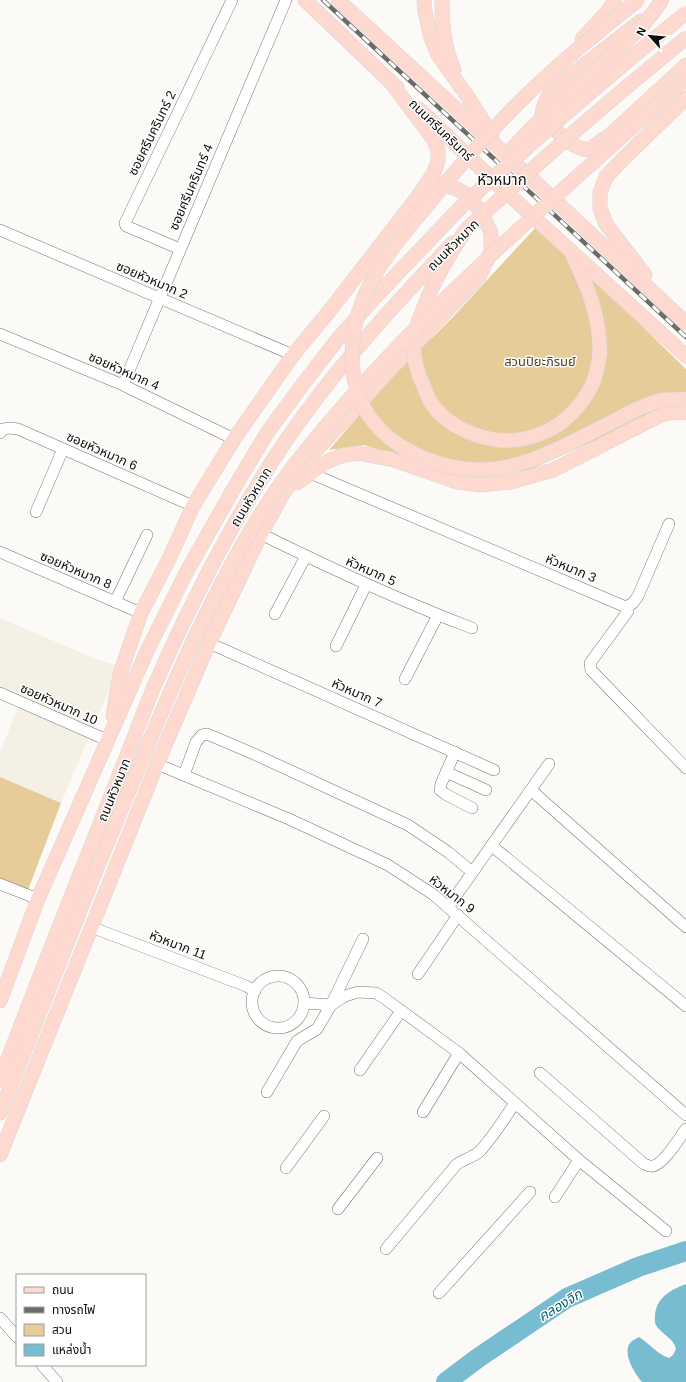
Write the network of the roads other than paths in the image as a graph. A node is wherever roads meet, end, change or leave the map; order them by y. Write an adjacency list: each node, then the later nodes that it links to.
1 (232, 0): 24 (street, ซอยศรีนครินทร์ 2)
2 (286, 0): 24 (street, ซอยศรีนครินทร์ 4)
3 (305, 0): 16 (main road, ถนนศรีนครินทร์)
4 (338, 0): 19 (main road, ถนนศรีนครินทร์)
5 (424, 0): 17 (main road)
6 (442, 0): 17 (main road)
7 (615, 0): 15 (main road, bridge)
8 (638, 0): 15 (main road, bridge)
9 (662, 0): 21 (main road, bridge)
10 (667, 0): 13 (main road)
11 (686, 13): 21 (main road, ถนนหัวหมาก, bridge)
12 (686, 38): 23 (main road, ถนนหัวหมาก, bridge)
13 (686, 65)
14 (686, 77): 91 (main road, bridge)
15 (545, 78): 33 (main road, bridge)
16 (390, 81): 20 (main road); 25 (main road, ถนนศรีนครินทร์)
17 (468, 97): 19 (main road)
18 (686, 98): 27 (main road)
19 (502, 151): 27 (main road, ถนนศรีนครินทร์)
20 (419, 195): 30 (main road); 38 (main road)
21 (461, 207): 57 (main road, ถนนหัวหมาก, bridge)
22 (0, 230): 26 (street, ซอยหัวหมาก 2)
23 (465, 231): 25 (main road, bridge); 87 (main road, ถนนหัวหมาก, bridge)
24 (180, 248): 26 (street, ซอยศรีนครินทร์ 4)
25 (570, 250): 31 (main road, ถนนศรีนครินทร์)
26 (160, 299): 30 (street, ซอยหัวหมาก 2); 32 (street, ซอยศรีนครินทร์ 4)
27 (671, 309): 28 (main road, ถนนศรีนครินทร์)
28 (686, 323)
29 (0, 334): 32 (street, ซอยหัวหมาก 4)
30 (293, 356): 35 (main road)
31 (686, 356)
32 (123, 385): 35 (street, ซอยหัวหมาก 4)
33 (685, 403): 37 (main road)
34 (0, 433): 36 (street, ซอยหัวหมาก 6)
35 (234, 439): 39 (main road)
36 (63, 449): 39 (street, ซอยหัวหมาก 6); 40 (street)
37 (310, 473): 38 (main road); 48 (street, หัวหมาก 3)
38 (284, 492): 43 (main road)
39 (193, 506): 49 (main road)
40 (36, 512)
41 (669, 524): 48 (street)
42 (147, 534): 47 (street)
43 (261, 534): 45 (street, หัวหมาก 5); 53 (main road)
44 (0, 552): 47 (street, ซอยหัวหมาก 8)
45 (306, 556): 46 (street, หัวหมาก 5); 50 (street)
46 (366, 584): 51 (street, หัวหมาก 5); 54 (street)
47 (115, 602): 49 (street, ซอยหัวหมาก 8)
48 (626, 607): 61 (street)
49 (141, 613): 57 (main road)
50 (275, 614)
51 (438, 615): 52 (street, หัวหมาก 5); 55 (street)
52 (472, 628)
53 (209, 643): 58 (street, หัวหมาก 7); 59 (main road)
54 (336, 646)
55 (405, 679)
56 (0, 693): 57 (street, ซอยหัวหมาก 10)
57 (109, 737): 71 (main road, ถนนหัวหมาก)
58 (455, 752): 62 (street, หัวหมาก 7); 63 (street)
59 (157, 764): 64 (street, หัวหมาก 9); 74 (main road)
60 (550, 764): 66 (street)
61 (686, 768)
62 (494, 770)
63 (446, 772): 65 (street); 67 (street)
64 (184, 775): 69 (street); 72 (street, หัวหมาก 9)
65 (486, 790)
66 (531, 790): 68 (street); 75 (street)
67 (472, 808)
68 (492, 846): 69 (street); 82 (street)
69 (472, 872): 72 (street)
70 (0, 884): 71 (street)
71 (38, 899): 79 (main road, ถนนหัวหมาก)
72 (448, 907): 73 (street, หัวหมาก 9)
73 (458, 915): 77 (street); 92 (street, หัวหมาก 9)
74 (91, 927): 78 (street, หัวหมาก 11); 95 (main road)
75 (686, 927)
76 (362, 939): 81 (street)
77 (418, 974)
78 (255, 991): 80 (street); 80 (street)
79 (0, 998)
80 (304, 1003): 81 (street)
81 (331, 1005): 83 (street); 88 (street)
82 (686, 1006)
83 (401, 1010): 84 (street); 85 (street)
84 (459, 1053): 89 (street); 90 (street)
85 (360, 1070)
86 (540, 1074): 94 (street)
87 (0, 1080)
88 (267, 1092)
89 (515, 1103): 97 (street); 103 (street)
90 (423, 1112)
91 (0, 1113)
92 (686, 1115)
93 (324, 1116): 98 (street)
94 (686, 1129)
95 (0, 1155)
96 (377, 1158): 101 (street)
97 (579, 1160): 100 (street); 102 (street)
98 (286, 1168)
99 (530, 1192): 104 (street)
100 (555, 1196)
101 (338, 1209)
102 (666, 1231)
103 (386, 1249)
104 (439, 1293)
105 (0, 1318): 106 (street)
106 (16, 1336)
107 (43, 1366): 108 (street)
108 (57, 1382)

